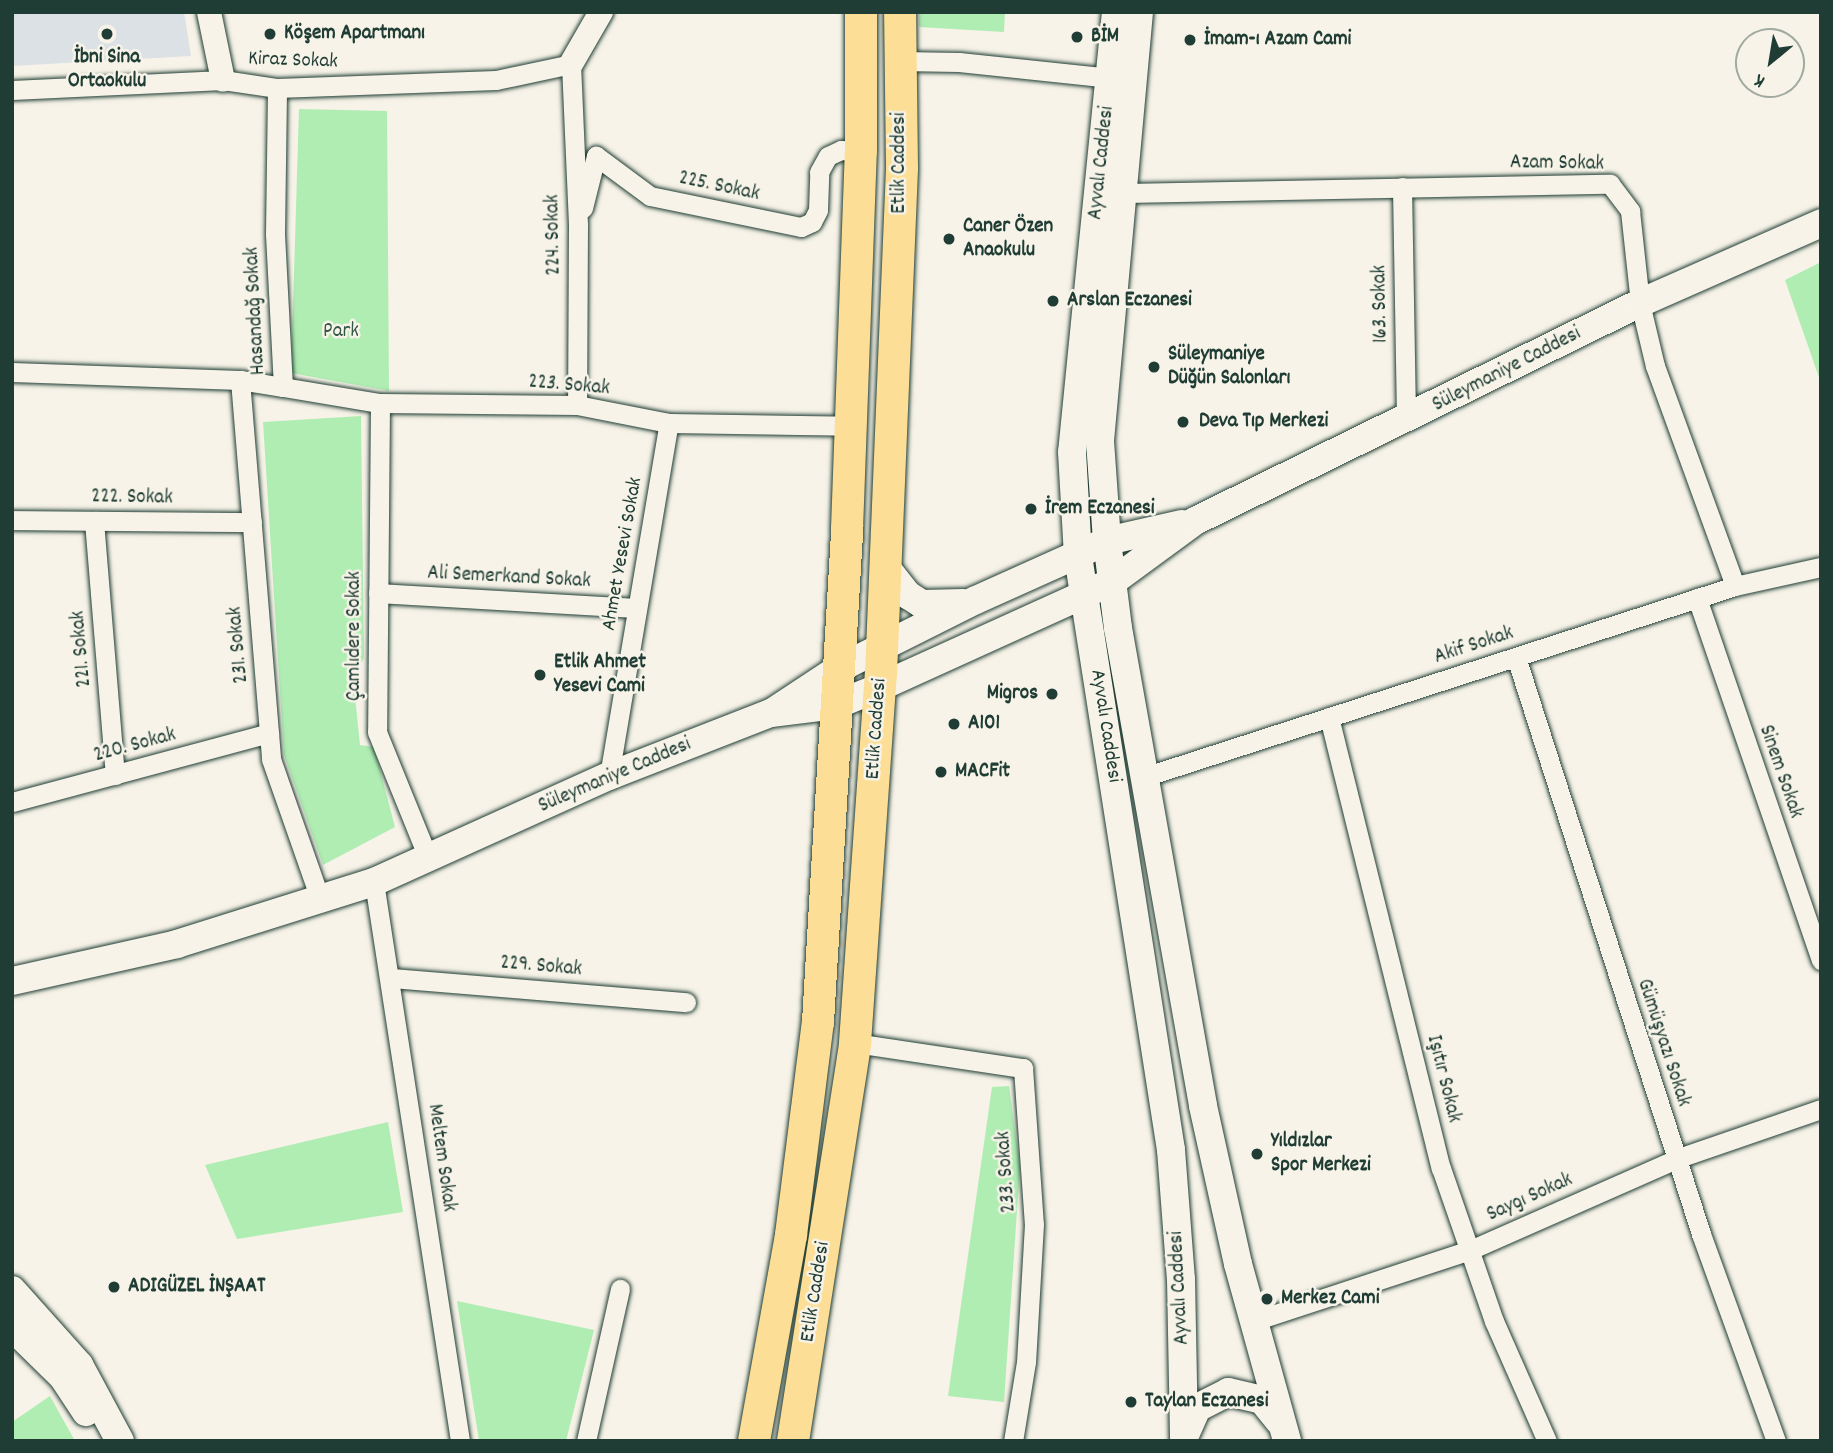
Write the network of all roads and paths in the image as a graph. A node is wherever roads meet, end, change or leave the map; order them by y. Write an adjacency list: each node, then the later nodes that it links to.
1 (209, 12): 10 (street)
2 (601, 12): 8 (street)
3 (861, 12): 13 (main road, Etlik Caddesi)
4 (900, 12): 7 (main road, Etlik Caddesi)
5 (1116, 12): 9 (main road, Ayvalı Caddesi)
6 (1139, 12): 15 (main road, Ayvalı Caddesi)
7 (900, 61): 9 (street); 33 (main road, Etlik Caddesi)
8 (571, 64): 11 (street, Kiraz Sokak); 17 (street, 224. Sokak)
9 (1111, 78): 32 (main road, Ayvalı Caddesi)
10 (223, 80): 11 (street, Kiraz Sokak); 12 (street, Kiraz Sokak)
11 (277, 88): 21 (street, Hasandağ Sokak)
12 (12, 90)
13 (861, 151): 17 (street, 225. Sokak); 26 (main road, Etlik Caddesi)
14 (1402, 187): 15 (street, Azam Sokak); 18 (street, Azam Sokak); 24 (street, 163. Sokak)
15 (1122, 193): 31 (main road, Ayvalı Caddesi)
16 (1821, 223): 18 (main road, Süleymaniye Caddesi)
17 (578, 226): 23 (street, 224. Sokak)
18 (1640, 303): 24 (main road, Süleymaniye Caddesi); 36 (street, Azam Sokak)
19 (12, 372): 20 (street, Hasandağ Sokak)
20 (240, 380): 21 (street, Hasandağ Sokak); 30 (street, 231. Sokak)
21 (283, 387): 22 (street, 223. Sokak)
22 (380, 403): 23 (street, 223. Sokak); 38 (street, Çamlıdere Sokak)
23 (577, 405): 25 (street, 223. Sokak)
24 (1406, 420): 29 (main road, Süleymaniye Caddesi)
25 (669, 423): 26 (street, 223. Sokak); 41 (street, Ahmet Yesevi Sokak)
26 (851, 426): 44 (main road, Etlik Caddesi)
27 (12, 520): 28 (street, 222. Sokak)
28 (94, 520): 30 (street, 222. Sokak); 50 (street, 221. Sokak)
29 (1195, 521): 31 (main road, Süleymaniye Caddesi); 35 (main road, Süleymaniye Caddesi)
30 (252, 522): 49 (street, 231. Sokak)
31 (1107, 541): 32 (main road, Süleymaniye Caddesi); 35 (main road, Ayvalı Caddesi)
32 (1078, 556): 37 (main road, Ayvalı Caddesi); 40 (main road, Süleymaniye Caddesi)
33 (885, 566): 40 (main road, Süleymaniye Caddesi); 42 (main road, Etlik Caddesi)
34 (1821, 567): 36 (street, Akif Sokak)
35 (1112, 582): 37 (main road, Süleymaniye Caddesi); 52 (main road, Ayvalı Caddesi)
36 (1735, 586): 39 (street, Akif Sokak)
37 (1084, 592): 45 (main road, Süleymaniye Caddesi); 70 (main road, Ayvalı Caddesi)
38 (379, 593): 41 (street, Ali Semerkand Sokak); 54 (street, Çamlıdere Sokak)
39 (1697, 598): 43 (street, Akif Sokak); 57 (street, Sinem Sokak)
40 (976, 600): 42 (main road, Süleymaniye Caddesi)
41 (636, 608): 51 (street, Ahmet Yesevi Sokak)
42 (882, 650): 44 (main road, Süleymaniye Caddesi); 45 (main road, Etlik Caddesi)
43 (1516, 657): 48 (street, Akif Sokak); 63 (street, Gümüşyazı Sokak)
44 (838, 669): 46 (main road, Etlik Caddesi); 47 (main road, Süleymaniye Caddesi)
45 (880, 687): 46 (main road, Süleymaniye Caddesi); 61 (main road, Etlik Caddesi)
46 (836, 705): 47 (main road, Süleymaniye Caddesi); 75 (main road, Etlik Caddesi)
47 (771, 713): 51 (main road, Süleymaniye Caddesi)
48 (1329, 717): 52 (street, Akif Sokak); 64 (street, Işıtır Sokak)
49 (269, 733): 50 (street, 220. Sokak); 56 (street, 231. Sokak)
50 (115, 775): 53 (street, 220. Sokak)
51 (609, 776): 54 (main road, Süleymaniye Caddesi)
52 (1144, 777): 67 (main road, Ayvalı Caddesi)
53 (12, 802)
54 (429, 860): 55 (main road, Süleymaniye Caddesi)
55 (374, 882): 56 (main road, Süleymaniye Caddesi); 58 (street, Meltem Sokak)
56 (320, 899): 59 (main road, Süleymaniye Caddesi)
57 (1821, 960)
58 (392, 978): 60 (street, 229. Sokak); 73 (street, Meltem Sokak)
59 (12, 981)
60 (687, 1002)
61 (855, 1043): 76 (main road, Etlik Caddesi); 77 (street, 233. Sokak)
62 (1821, 1108): 63 (street, Saygı Sokak)
63 (1676, 1159): 64 (street, Saygı Sokak); 79 (street, Gümüşyazı Sokak)
64 (1469, 1250): 67 (street, Saygı Sokak); 78 (street, Işıtır Sokak)
65 (620, 1289): 74 (street)
66 (12, 1290): 72 (main road)
67 (1254, 1321): 69 (main road, Ayvalı Caddesi)
68 (12, 1327): 71 (main road)
69 (1285, 1437): 70 (main road, Ayvalı Caddesi)
70 (1184, 1440)
71 (100, 1441)
72 (120, 1441)
73 (460, 1441)
74 (586, 1441)
75 (754, 1441)
76 (793, 1441)
77 (1013, 1441)
78 (1547, 1441)
79 (1776, 1441)

